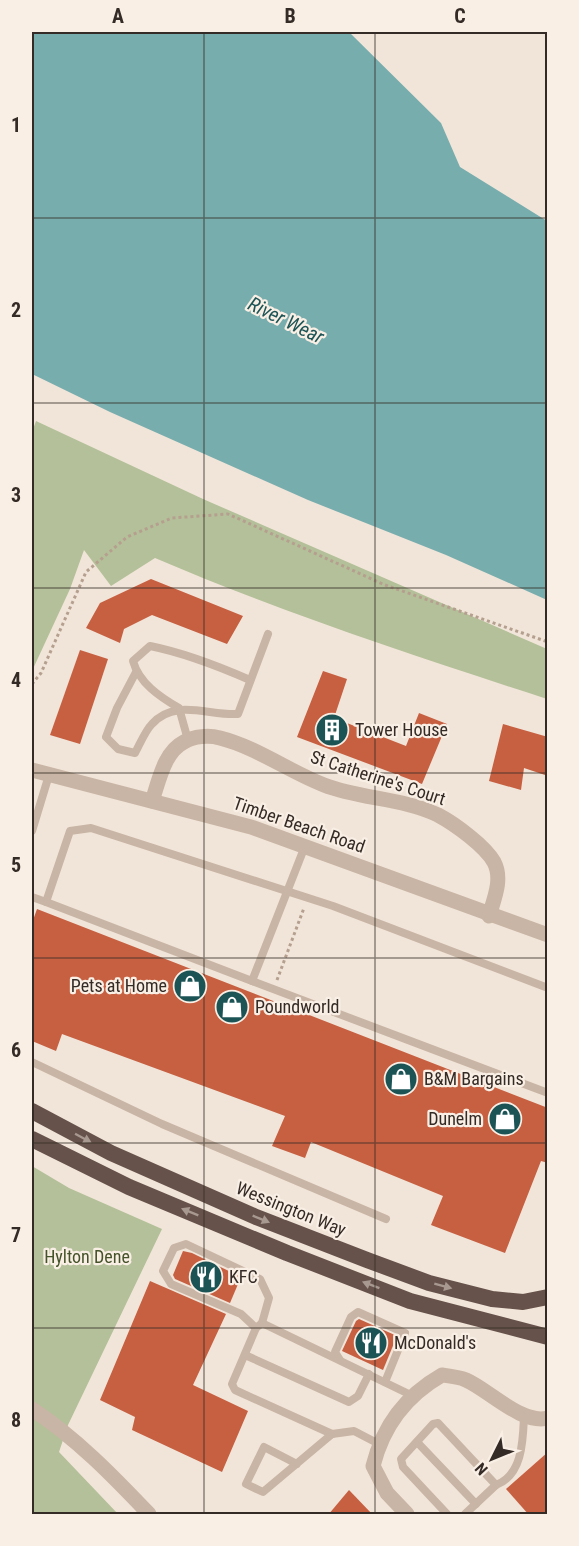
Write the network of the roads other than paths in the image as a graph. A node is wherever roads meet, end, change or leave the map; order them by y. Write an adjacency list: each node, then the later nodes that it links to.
1 (268, 634): 3 (lane)
2 (136, 672): 3 (lane); 4 (lane); 4 (lane)
3 (250, 680): 4 (lane)
4 (179, 708): 5 (lane)
5 (188, 740): 8 (street); 14 (street, St Catherine's Court)
6 (32, 770): 7 (street, Timber Beach Road)
7 (49, 775): 8 (street, Timber Beach Road); 9 (lane)
8 (152, 801): 10 (street, Timber Beach Road)
9 (32, 831)
10 (305, 846): 11 (lane); 14 (street, Timber Beach Road)
11 (288, 891): 13 (lane); 16 (lane); 17 (lane)
12 (32, 897): 13 (lane)
13 (46, 902): 16 (lane)
14 (489, 916): 15 (street, Timber Beach Road)
15 (548, 935)
16 (252, 981): 19 (lane)
17 (548, 988)
18 (32, 1062): 22 (lane)
19 (548, 1092)
20 (32, 1111): 23 (highway, Wessington Way, one-way to 23)
21 (32, 1139): 25 (highway, one-way to 21)
22 (386, 1220)
23 (548, 1298)
24 (259, 1326): 24 (lane); 26 (lane); 27 (lane)
25 (548, 1337)
26 (245, 1354): 28 (lane); 34 (lane)
27 (340, 1360): 28 (lane); 29 (lane)
28 (369, 1374): 29 (lane)
29 (385, 1382): 30 (lane)
30 (412, 1396): 32 (street); 36 (street)
31 (32, 1409): 40 (street)
32 (524, 1416): 33 (street); 38 (lane)
33 (548, 1418)
34 (332, 1434): 36 (lane); 37 (lane)
35 (417, 1442): 38 (lane); 39 (lane); 42 (lane)
36 (379, 1444): 41 (street)
37 (297, 1464): 37 (lane)
38 (496, 1485): 39 (lane)
39 (476, 1504): 43 (lane)
40 (149, 1515)
41 (407, 1515)
42 (447, 1515)
43 (465, 1515)

